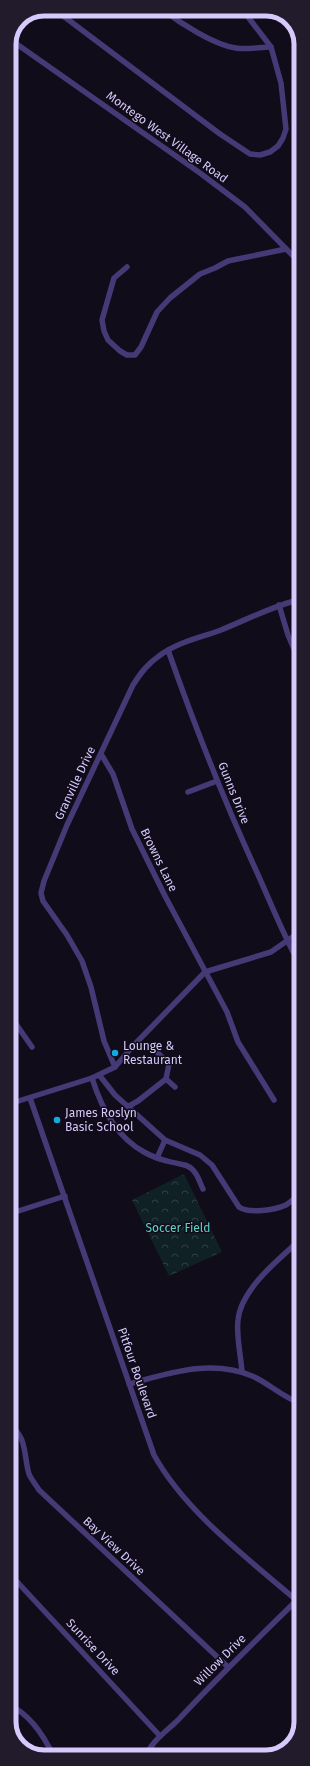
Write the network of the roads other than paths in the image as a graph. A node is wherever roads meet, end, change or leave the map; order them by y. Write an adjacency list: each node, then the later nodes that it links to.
1 (63, 16): 5 (street)
2 (172, 16): 5 (street)
3 (247, 16): 5 (street)
4 (16, 44): 6 (street, Montego West Village Road)
5 (271, 46)
6 (286, 249): 7 (street, Montego West Village Road); 8 (street)
7 (294, 257)
8 (127, 267)
9 (294, 601): 10 (street, Granville Drive)
10 (279, 605): 11 (street); 12 (street, Granville Drive)
11 (294, 648)
12 (168, 650): 13 (street, Granville Drive); 14 (street, Gunns Drive)
13 (101, 754): 19 (street, Browns Lane); 23 (street, Granville Drive)
14 (217, 781): 15 (street); 17 (street, Gunns Drive)
15 (188, 792)
16 (294, 936): 17 (street)
17 (286, 941): 18 (street, Gunns Drive); 19 (street)
18 (294, 955)
19 (205, 972): 23 (street); 29 (street, Browns Lane)
20 (16, 1024): 21 (street)
21 (32, 1048)
22 (157, 1052): 26 (street)
23 (115, 1067): 24 (street)
24 (100, 1076): 25 (street); 31 (street)
25 (92, 1078): 28 (street); 33 (street)
26 (166, 1079): 27 (street); 31 (street)
27 (175, 1087)
28 (30, 1098): 30 (street); 35 (street, Pitfour Boulevard)
29 (274, 1100)
30 (16, 1102)
31 (129, 1106): 32 (street)
32 (165, 1140): 33 (street); 36 (street)
33 (157, 1158): 34 (street)
34 (203, 1189)
35 (65, 1196): 37 (street); 40 (street, Pitfour Boulevard)
36 (294, 1199)
37 (16, 1212)
38 (294, 1245): 39 (street)
39 (242, 1372): 40 (street); 41 (street)
40 (129, 1384): 44 (street, Pitfour Boulevard)
41 (294, 1399)
42 (16, 1432): 46 (street, Bay View Drive)
43 (16, 1583): 48 (street, Sunrise Drive)
44 (294, 1598)
45 (294, 1607): 46 (street, Willow Drive)
46 (228, 1667): 48 (street, Willow Drive)
47 (16, 1710): 49 (street)
48 (160, 1736): 50 (street, Willow Drive)
49 (51, 1750)
50 (148, 1750)

